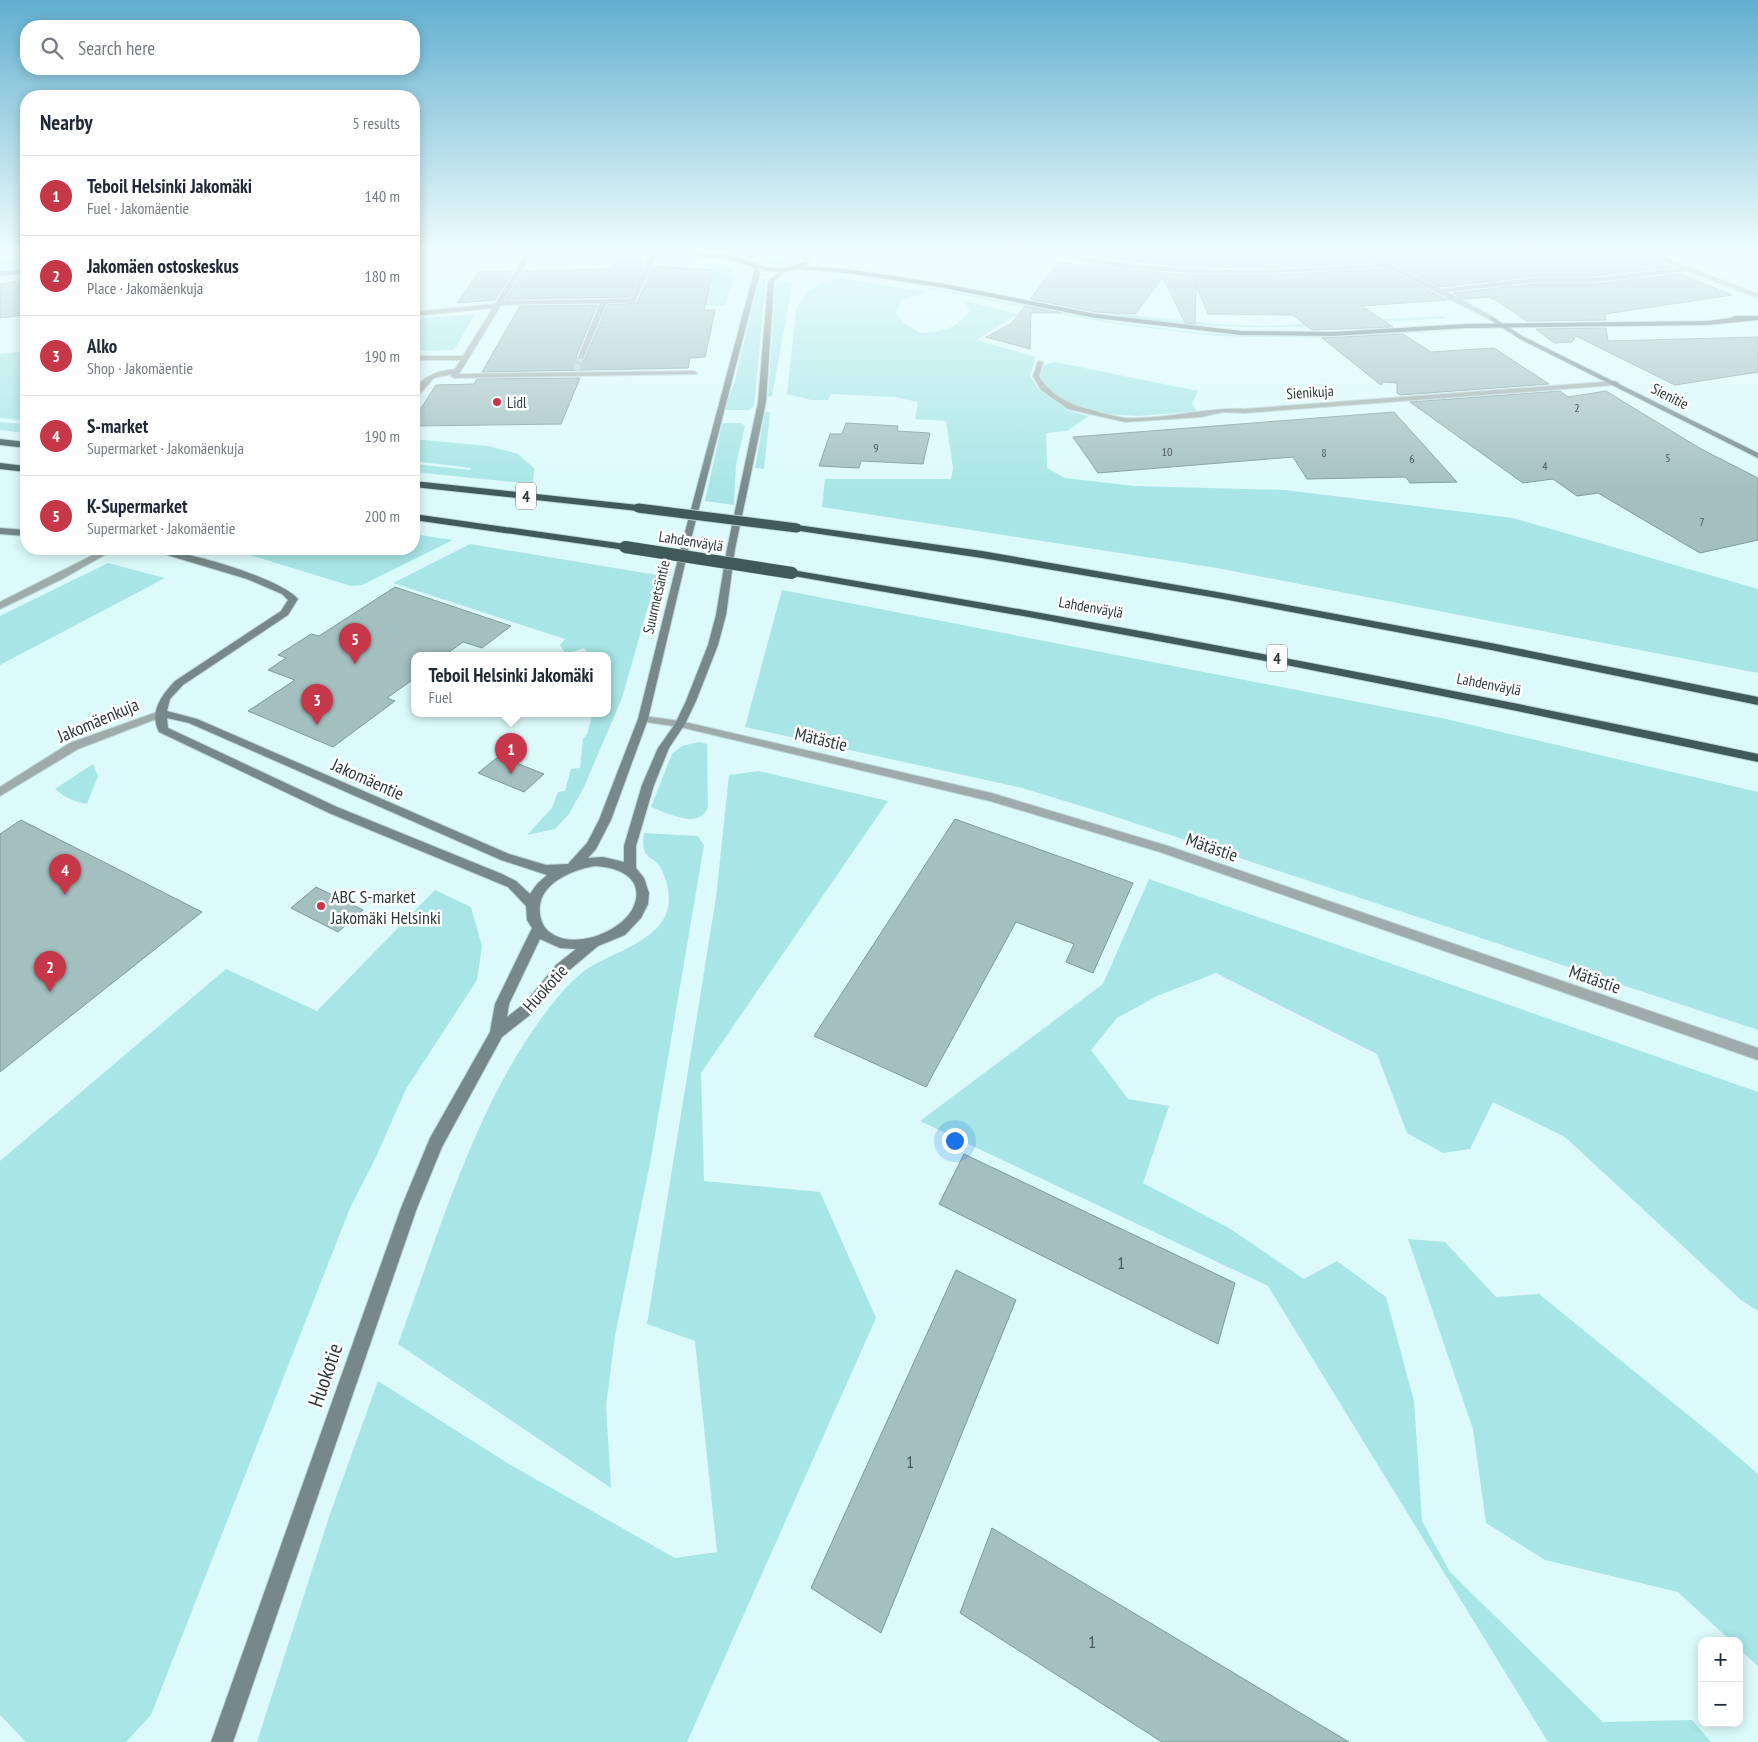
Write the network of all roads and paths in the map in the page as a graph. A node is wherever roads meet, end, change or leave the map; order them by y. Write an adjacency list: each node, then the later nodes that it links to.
1 (482, 330): 9 (street)
2 (592, 330): 10 (street)
3 (742, 330): 30 (main road, Suurmetsäntie)
4 (767, 330): 31 (main road)
5 (1218, 330): 6 (main road)
6 (1402, 330)
7 (1510, 330): 14 (main road, Sienitie)
8 (420, 358): 9 (street)
9 (465, 358): 12 (street)
10 (581, 358)
11 (1040, 362): 14 (street, Sienikuja)
12 (457, 371): 13 (street); 15 (street)
13 (694, 373)
14 (1616, 383): 18 (main road, Sienitie)
15 (420, 388)
16 (0, 442): 17 (highway)
17 (20, 444)
18 (1758, 456)
19 (0, 466): 20 (highway)
20 (20, 468)
21 (420, 485): 28 (highway, Lahdenväylä / 4, bridge)
22 (420, 518): 32 (highway, Lahdenväylä / 4, bridge)
23 (0, 531): 24 (main road)
24 (20, 533)
25 (100, 555): 27 (street)
26 (175, 555): 29 (main road)
27 (0, 606)
28 (1758, 701)
29 (160, 714): 33 (street, Jakomäenkuja); 34 (main road, Jakomäentie); 36 (main road)
30 (643, 719): 31 (street, Mätästie); 34 (main road, Suurmetsäntie)
31 (680, 724): 35 (main road); 40 (street, Mätästie)
32 (1758, 758)
33 (0, 792)
34 (569, 868): 35 (main road); 36 (main road)
35 (630, 871): 38 (main road)
36 (533, 905): 37 (main road)
37 (538, 928): 38 (main road); 39 (main road, Huokotie)
38 (593, 943): 39 (main road, Huokotie)
39 (497, 1033): 41 (main road, Huokotie)
40 (1758, 1054)
41 (222, 1742)

